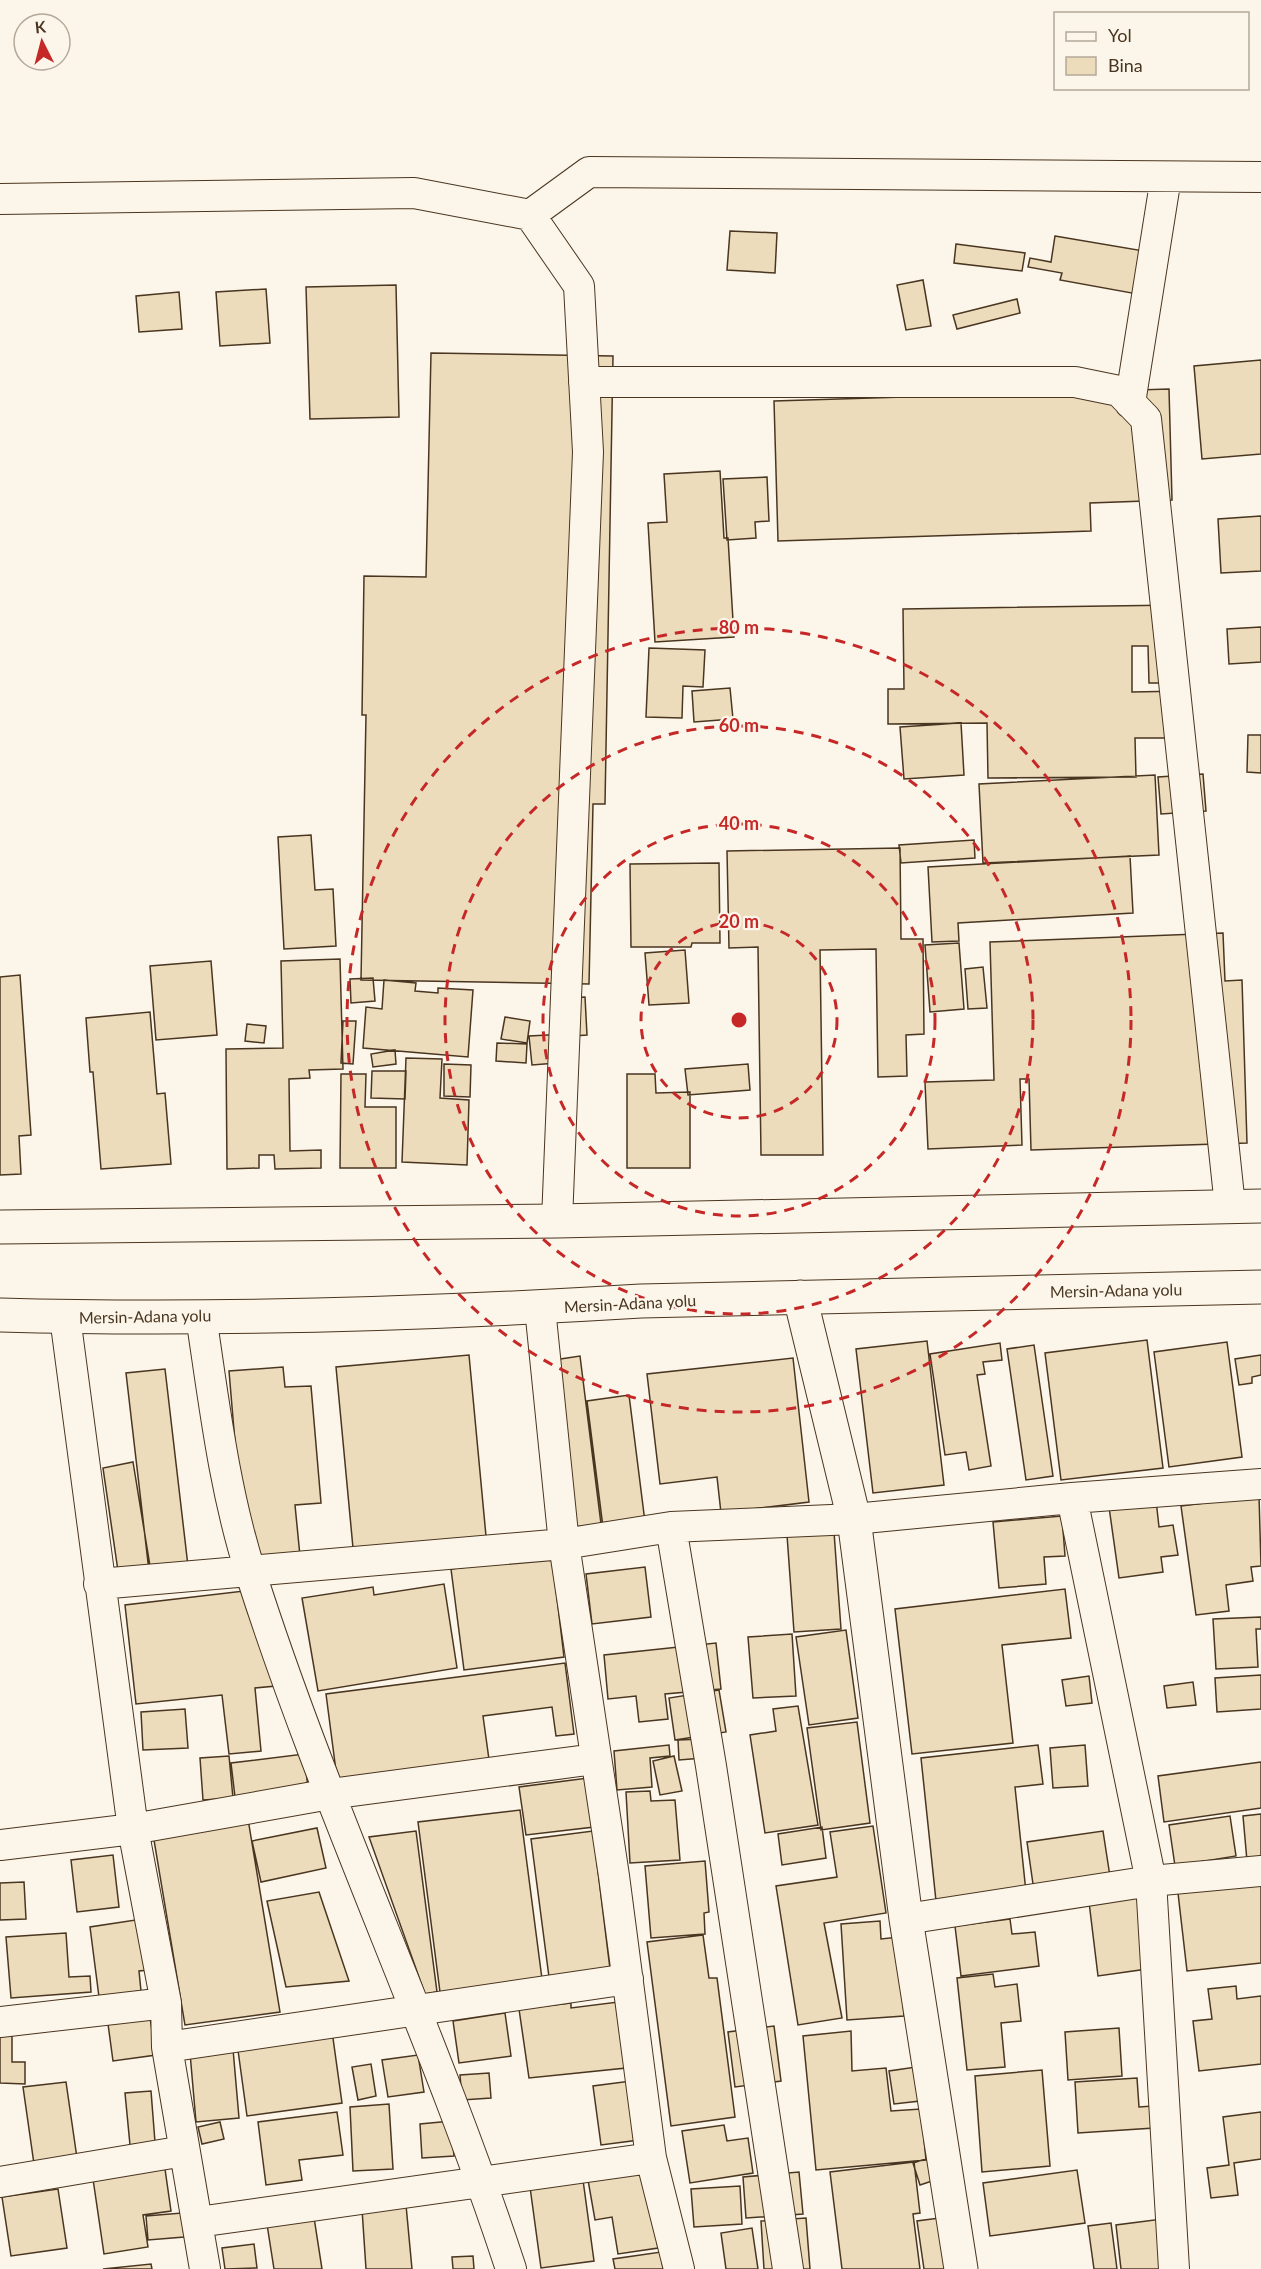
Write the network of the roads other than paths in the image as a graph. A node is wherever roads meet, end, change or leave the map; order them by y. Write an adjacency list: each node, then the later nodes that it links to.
1 (1166, 177): 2 (street); 4 (street); 6 (street)
2 (1261, 177)
3 (0, 199): 4 (street)
4 (530, 215): 5 (street)
5 (584, 382): 6 (street); 8 (street)
6 (1130, 403): 7 (street)
7 (1246, 1206): 8 (main road)
8 (557, 1221): 9 (main road)
9 (0, 1227)
10 (1261, 1287): 11 (main road, Mersin-Adana yolu)
11 (800, 1297): 12 (main road, Mersin-Adana yolu); 18 (main road)
12 (540, 1308): 14 (main road, Mersin-Adana yolu); 20 (street)
13 (0, 1315): 15 (main road, Mersin-Adana yolu)
14 (201, 1316): 15 (main road, Mersin-Adana yolu); 21 (street)
15 (65, 1317): 22 (street)
16 (1261, 1484): 17 (street)
17 (1072, 1498): 18 (street); 28 (street)
18 (854, 1519): 19 (street); 29 (main road)
19 (671, 1527): 20 (street); 43 (street)
20 (564, 1544): 21 (street); 23 (street)
21 (250, 1572): 22 (street); 24 (street)
22 (99, 1584): 25 (street)
23 (595, 1759): 24 (street); 30 (street)
24 (330, 1794): 25 (street); 32 (street)
25 (133, 1829): 26 (street); 31 (street)
26 (0, 1845)
27 (1261, 1871): 28 (street)
28 (1150, 1881): 29 (street); 45 (street)
29 (906, 1919): 44 (main road)
30 (628, 1979): 32 (street); 36 (street)
31 (166, 2003): 33 (street); 34 (street)
32 (414, 2009): 34 (street); 38 (street)
33 (0, 2022)
34 (167, 2047): 35 (street)
35 (184, 2151): 37 (street); 39 (street)
36 (651, 2158): 38 (street); 42 (street)
37 (0, 2182)
38 (483, 2183): 39 (street); 41 (street)
39 (198, 2222): 40 (street)
40 (206, 2269)
41 (511, 2269)
42 (679, 2269)
43 (788, 2269)
44 (961, 2269)
45 (1174, 2269)

